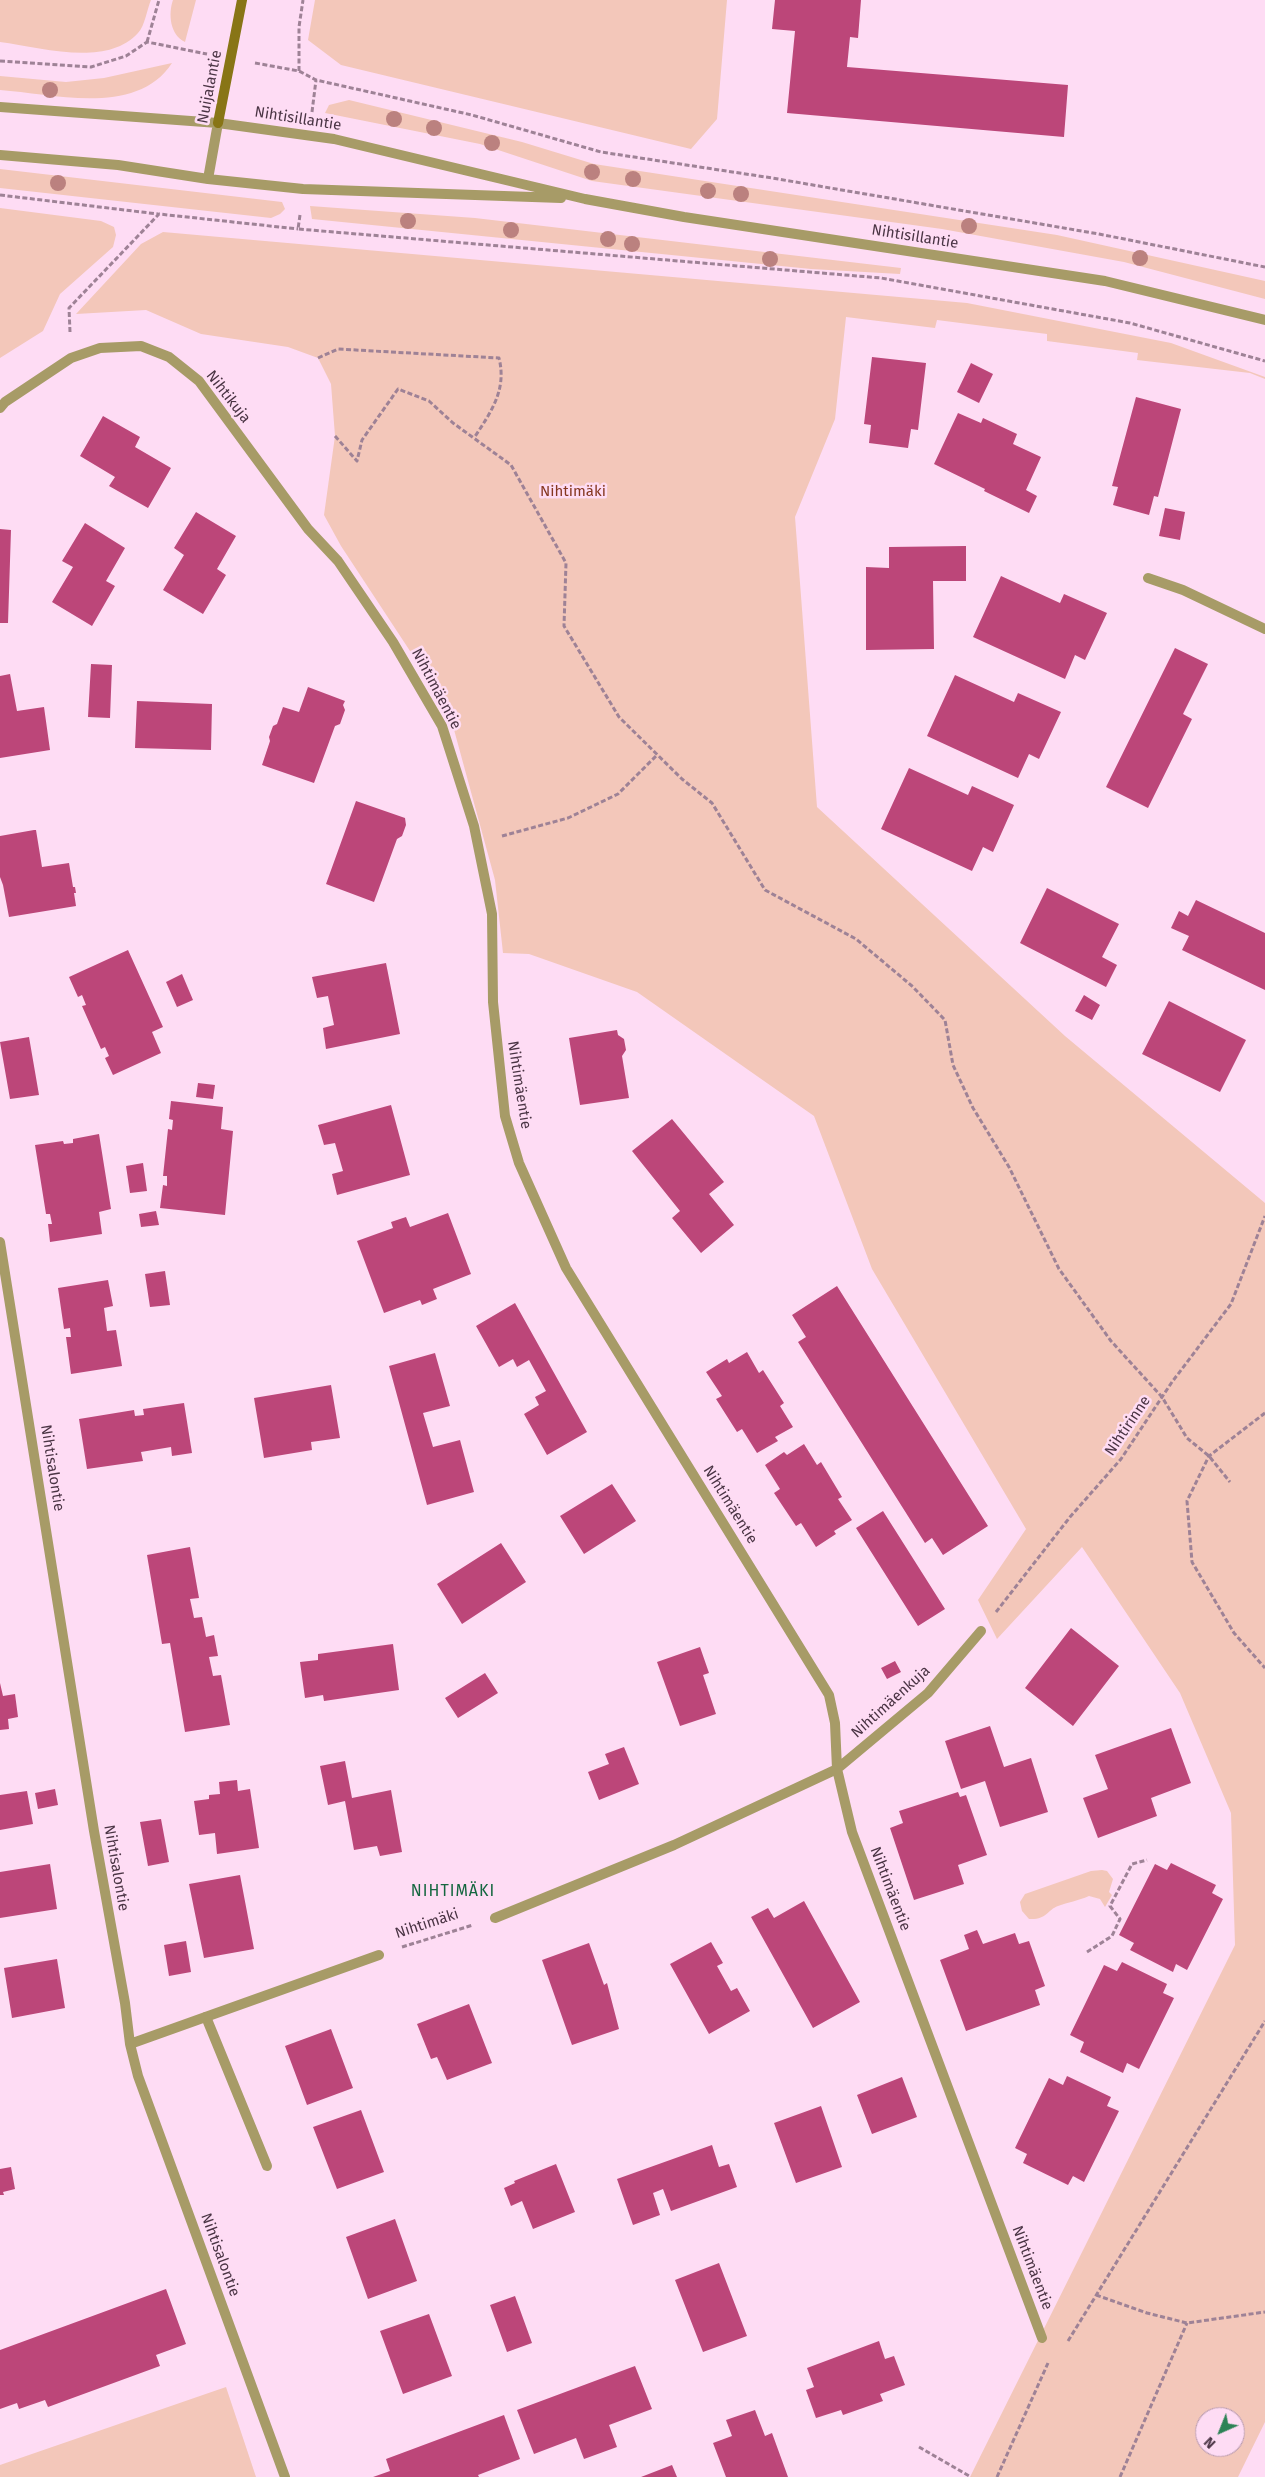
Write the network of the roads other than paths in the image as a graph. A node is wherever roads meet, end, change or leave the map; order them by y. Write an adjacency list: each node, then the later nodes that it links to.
1 (242, 0): 3 (main road, Nuijalantie)
2 (0, 107): 3 (street, Nihtisillantie)
3 (218, 122): 5 (street, Nuijalantie); 6 (street, Nihtisillantie)
4 (0, 155): 5 (street, Nihtisillantie)
5 (208, 179): 6 (street, Nihtisillantie)
6 (585, 199): 7 (street, Nihtisillantie)
7 (1240, 314): 8 (street, Nihtisillantie); 9 (street, Nihtisillantie)
8 (1265, 320)
9 (1265, 325)
10 (0, 408): 11 (street, Nihtikuja)
11 (338, 561): 16 (street, Nihtimäentie)
12 (1148, 578): 13 (street)
13 (1265, 629)
14 (0, 1242): 20 (street, Nihtisalontie)
15 (981, 1632): 16 (street, Nihtimäenkuja)
16 (837, 1769): 17 (street); 22 (street, Nihtimäentie)
17 (495, 1918)
18 (379, 1955): 19 (street)
19 (206, 2017): 20 (street); 21 (street)
20 (130, 2044): 23 (street, Nihtisalontie)
21 (267, 2166)
22 (1042, 2338)
23 (285, 2477)

